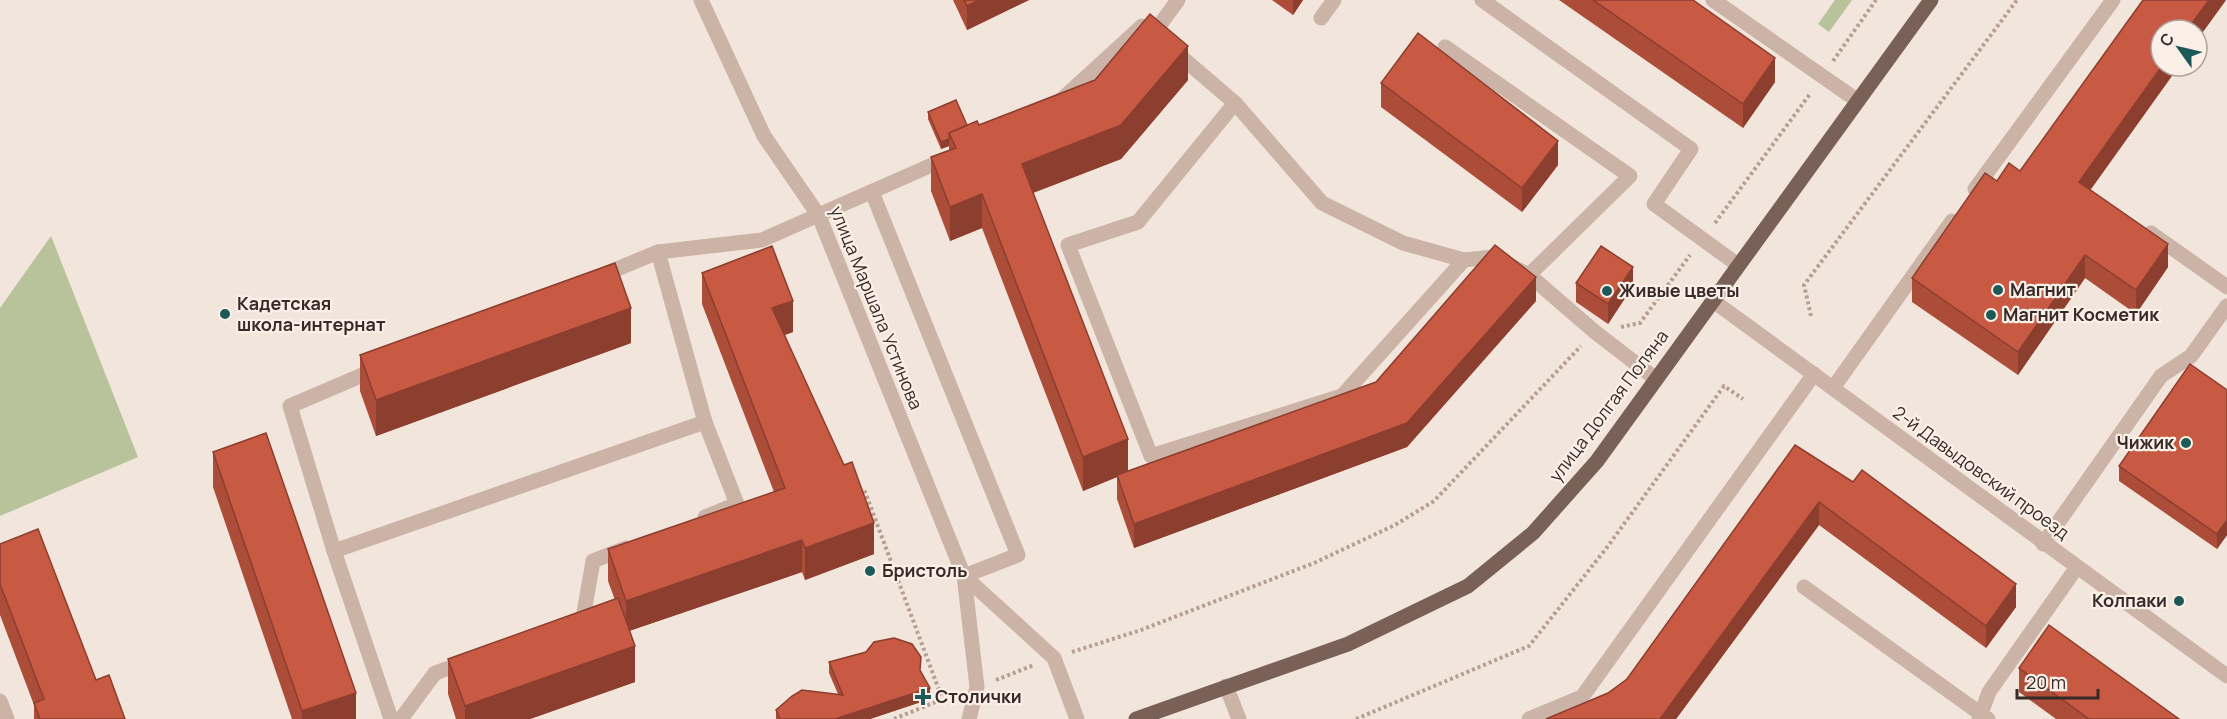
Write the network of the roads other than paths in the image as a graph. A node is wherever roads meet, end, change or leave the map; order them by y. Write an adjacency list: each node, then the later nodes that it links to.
1 (701, 0): 16 (street, улица Маршала Устинова)
2 (1178, 0): 9 (street)
3 (1334, 0): 8 (street)
4 (1482, 0): 20 (street)
5 (1713, 0): 11 (street)
6 (1931, 0): 11 (main road, улица Долгая Поляна)
7 (2113, 0): 29 (street)
8 (1321, 18)
9 (1154, 33): 12 (street); 13 (street)
10 (1445, 46): 21 (street)
11 (1858, 101): 20 (main road, улица Долгая Поляна)
12 (1235, 103): 19 (street); 19 (street)
13 (1049, 112)
14 (966, 149): 15 (street)
15 (872, 192): 16 (street); 36 (street)
16 (819, 216): 18 (street); 36 (street, улица Маршала Устинова)
17 (2149, 231): 23 (street)
18 (658, 252): 22 (street); 30 (street)
19 (1464, 260): 21 (street)
20 (1738, 265): 24 (main road, улица Долгая Поляна)
21 (1529, 275): 28 (street)
22 (582, 283)
23 (2227, 287)
24 (1712, 300): 27 (street, 2-й Давыдовский проезд); 28 (main road, улица Долгая Поляна)
25 (2227, 306): 33 (street)
26 (398, 360): 34 (street)
27 (1814, 374): 29 (street, 2-й Давыдовский проезд); 51 (street)
28 (1656, 379): 41 (main road, улица Долгая Поляна)
29 (1833, 388): 33 (street, 2-й Давыдовский проезд)
30 (705, 422): 31 (street); 34 (street)
31 (693, 522)
32 (638, 543): 38 (street)
33 (2043, 544): 35 (street, 2-й Давыдовский проезд)
34 (334, 551): 45 (street)
35 (2078, 567): 40 (street, 2-й Давыдовский проезд); 43 (street)
36 (964, 576): 47 (street, улица Маршала Устинова); 48 (street, улица Маршала Устинова)
37 (1804, 587): 43 (street)
38 (562, 626)
39 (477, 657): 46 (street)
40 (2227, 676)
41 (1226, 686): 49 (main road, улица Долгая Поляна); 50 (street)
42 (0, 701): 44 (street)
43 (1983, 717)
44 (7, 719)
45 (391, 719)
46 (401, 719)
47 (969, 719)
48 (1077, 719)
49 (1136, 719)
50 (1239, 719)
51 (1529, 719)

